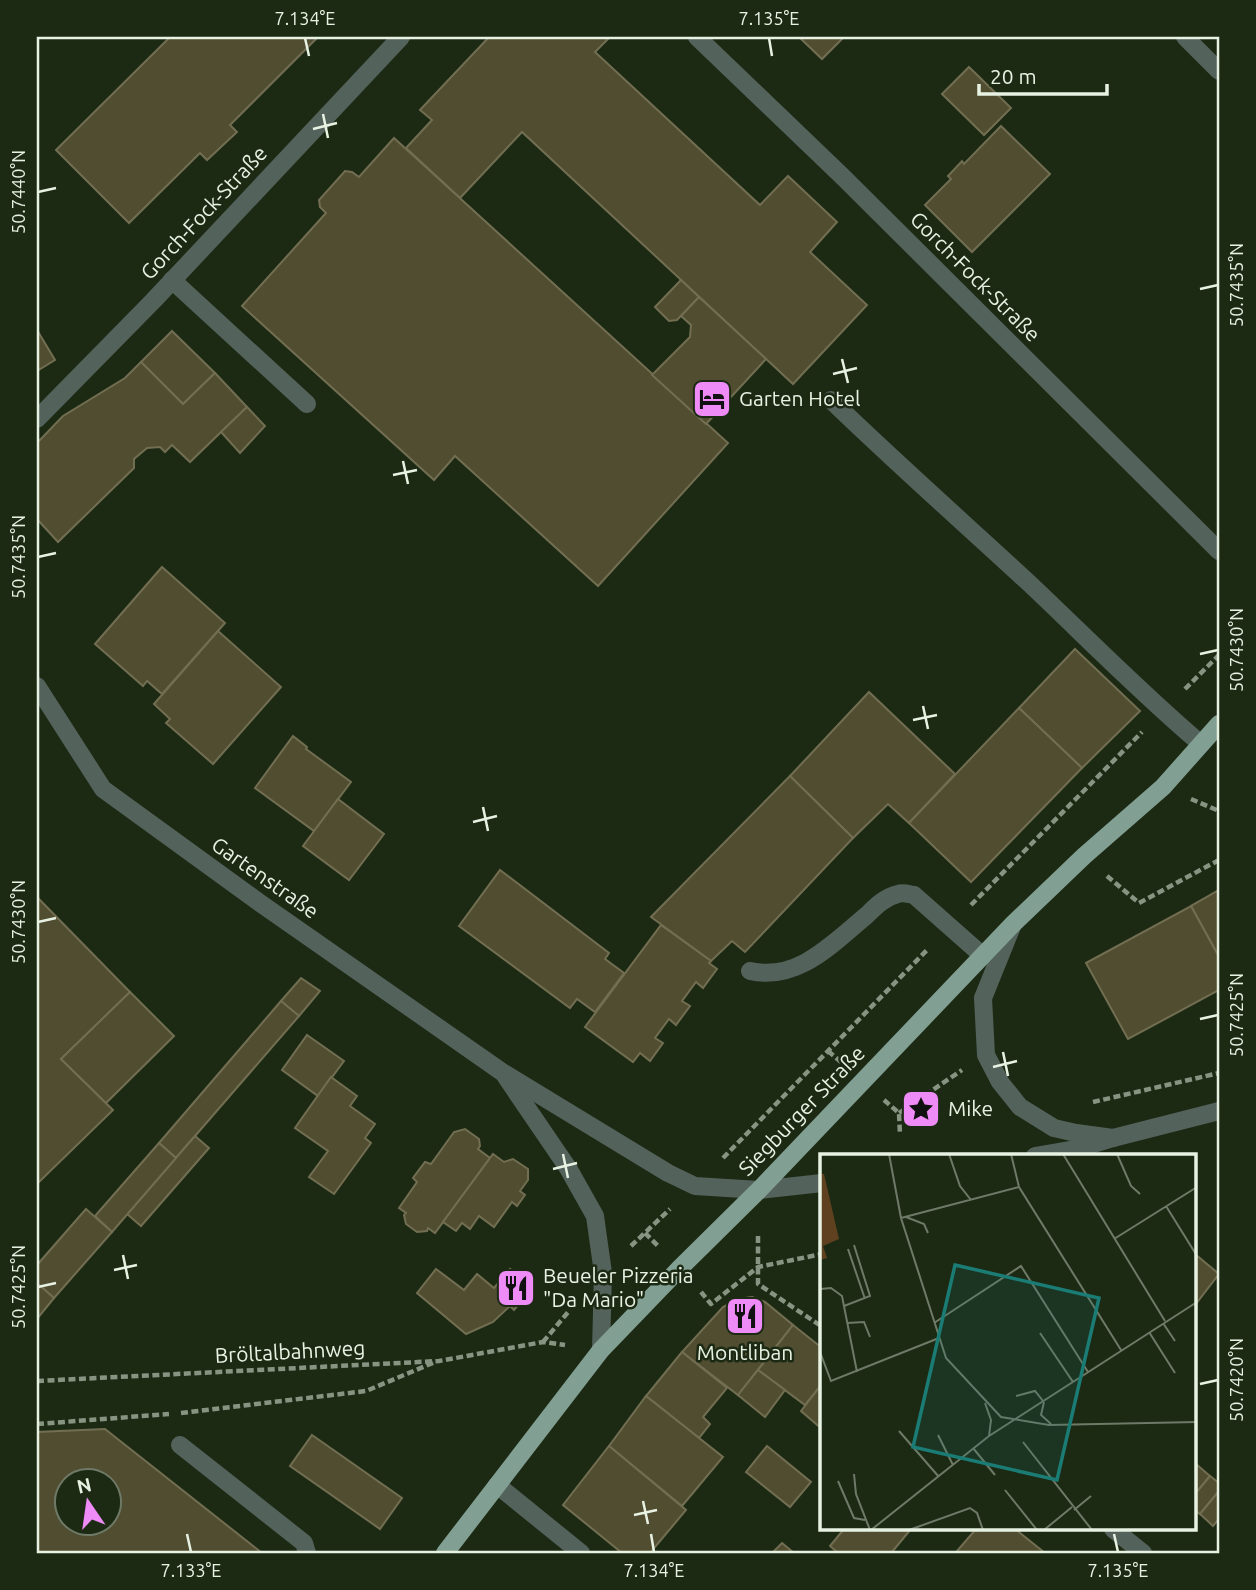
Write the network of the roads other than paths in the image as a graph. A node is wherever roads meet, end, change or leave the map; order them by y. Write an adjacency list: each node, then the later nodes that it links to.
1 (401, 37): 5 (street, Gorch-Fock-Straße)
2 (697, 37): 9 (street, Gorch-Fock-Straße)
3 (1185, 37): 4 (street)
4 (1219, 71)
5 (172, 280): 7 (street); 8 (street, Gorch-Fock-Straße)
6 (831, 400): 12 (street)
7 (307, 404)
8 (37, 419)
9 (1219, 551)
10 (37, 686): 16 (street, Gartenstraße)
11 (1219, 724): 12 (main road, Siegburger Straße)
12 (1201, 744): 13 (main road, Siegburger Straße)
13 (1013, 924): 14 (main road, Siegburger Straße); 18 (street)
14 (983, 956): 15 (street); 21 (main road, Siegburger Straße)
15 (750, 971)
16 (502, 1072): 21 (street, Gartenstraße); 22 (street, Gartenstraße)
17 (1219, 1111): 18 (street)
18 (1113, 1138): 19 (street)
19 (1046, 1154)
20 (820, 1183): 21 (street, Gartenstraße)
21 (759, 1190): 22 (main road, Siegburger Straße)
22 (601, 1350): 24 (main road, Siegburger Straße)
23 (180, 1445): 26 (street)
24 (497, 1485): 27 (main road, Siegburger Straße); 28 (street)
25 (1115, 1530): 29 (street)
26 (307, 1553)
27 (445, 1553)
28 (581, 1553)
29 (1143, 1553)

